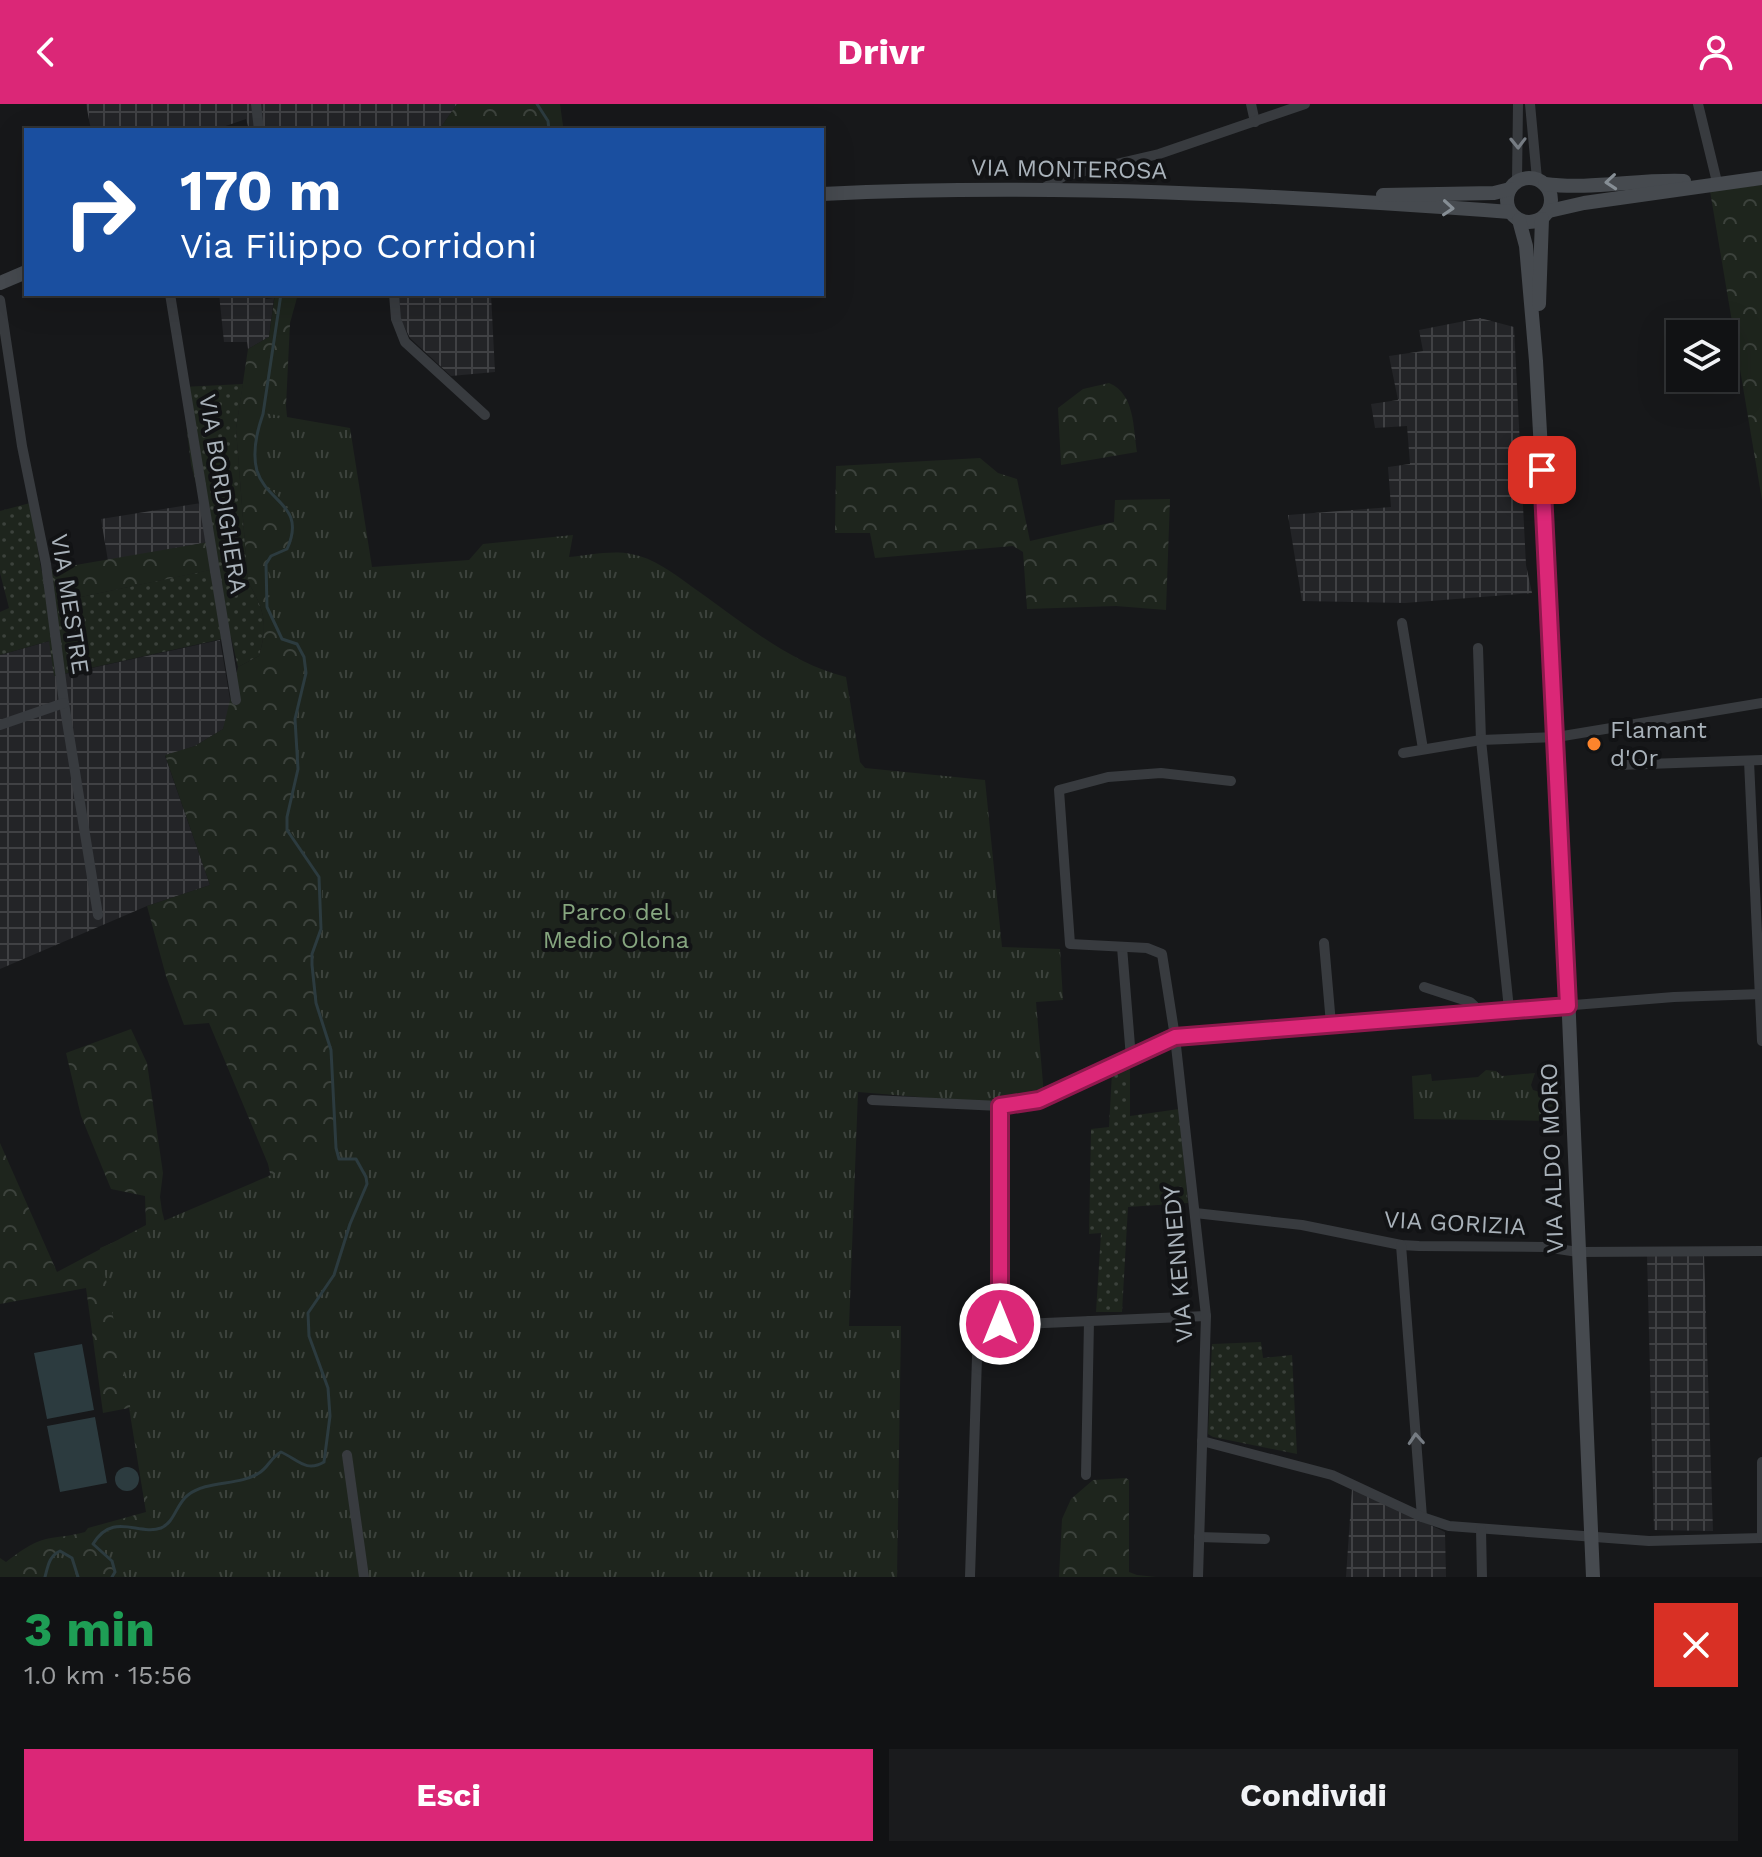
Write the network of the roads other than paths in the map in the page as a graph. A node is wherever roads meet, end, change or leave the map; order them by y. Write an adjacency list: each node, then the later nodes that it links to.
1 (256, 104): 8 (street)
2 (1251, 104): 7 (street)
3 (1305, 104): 7 (street)
4 (1518, 104): 12 (street, one-way to 12)
5 (1530, 104): 10 (street)
6 (1698, 104): 11 (street)
7 (1255, 122): 13 (street)
8 (259, 128)
9 (1762, 178): 11 (main road)
10 (1541, 182): 11 (main road, one-way to 10); 12 (main road); 16 (main road)
11 (1717, 182): 16 (main road)
12 (1513, 185): 15 (main road, VIA MONTEROSA); 17 (main road)
13 (1044, 188): 14 (main road, VIA MONTEROSA); 15 (main road, VIA MONTEROSA)
14 (824, 194)
15 (1315, 198): 17 (main road, VIA MONTEROSA, one-way to 17)
16 (1545, 215): 17 (main road); 23 (main road)
17 (1514, 216): 23 (main road)
18 (24, 273): 19 (main road)
19 (0, 283)
20 (170, 296): 27 (street, VIA BORDIGHERA)
21 (394, 296): 24 (street)
22 (0, 300): 28 (street, VIA MESTRE)
23 (1536, 361): 31 (main road, VIA ALDO MORO)
24 (485, 415)
25 (1402, 623): 33 (street)
26 (1478, 648): 32 (street)
27 (236, 700)
28 (64, 703): 30 (street); 39 (street, VIA MESTRE)
29 (1762, 703): 31 (street)
30 (0, 725)
31 (1557, 737): 32 (street); 44 (main road, VIA ALDO MORO)
32 (1481, 740): 33 (street); 45 (street)
33 (1423, 749): 34 (street)
34 (1403, 753)
35 (1762, 760): 36 (street)
36 (1749, 761): 37 (street); 43 (street)
37 (1619, 765)
38 (1231, 781): 41 (street)
39 (98, 915)
40 (1324, 943): 47 (street)
41 (1122, 947): 48 (street, VIA KENNEDY); 50 (street)
42 (1424, 987): 46 (street)
43 (1761, 994): 44 (street); 49 (street)
44 (1568, 1006): 45 (street); 56 (main road, VIA ALDO MORO)
45 (1509, 1009): 46 (street)
46 (1481, 1012): 47 (street)
47 (1331, 1024): 48 (street)
48 (1175, 1037): 50 (street); 53 (street, VIA KENNEDY)
49 (1762, 1041)
50 (1131, 1058): 52 (street)
51 (872, 1100): 52 (street)
52 (1000, 1106): 59 (street)
53 (1195, 1213): 54 (street, VIA GORIZIA); 57 (street, VIA KENNEDY)
54 (1401, 1245): 56 (street, VIA GORIZIA); 64 (street, one-way to 54)
55 (1762, 1251): 56 (street, VIA GORIZIA)
56 (1578, 1252): 67 (main road, VIA ALDO MORO)
57 (1206, 1316): 58 (street); 60 (street, VIA KENNEDY)
58 (1089, 1321): 59 (street); 63 (street)
59 (1000, 1324): 71 (street)
60 (1202, 1441): 64 (street); 66 (street, VIA KENNEDY)
61 (347, 1455): 70 (street)
62 (1762, 1462): 68 (street)
63 (1086, 1475)
64 (1422, 1517): 65 (street)
65 (1481, 1529): 67 (street); 73 (street)
66 (1199, 1537): 69 (street); 72 (street, VIA KENNEDY)
67 (1591, 1537): 68 (street); 74 (main road, VIA ALDO MORO)
68 (1762, 1538)
69 (1265, 1539)
70 (364, 1577)
71 (970, 1577)
72 (1198, 1577)
73 (1482, 1577)
74 (1593, 1577)

